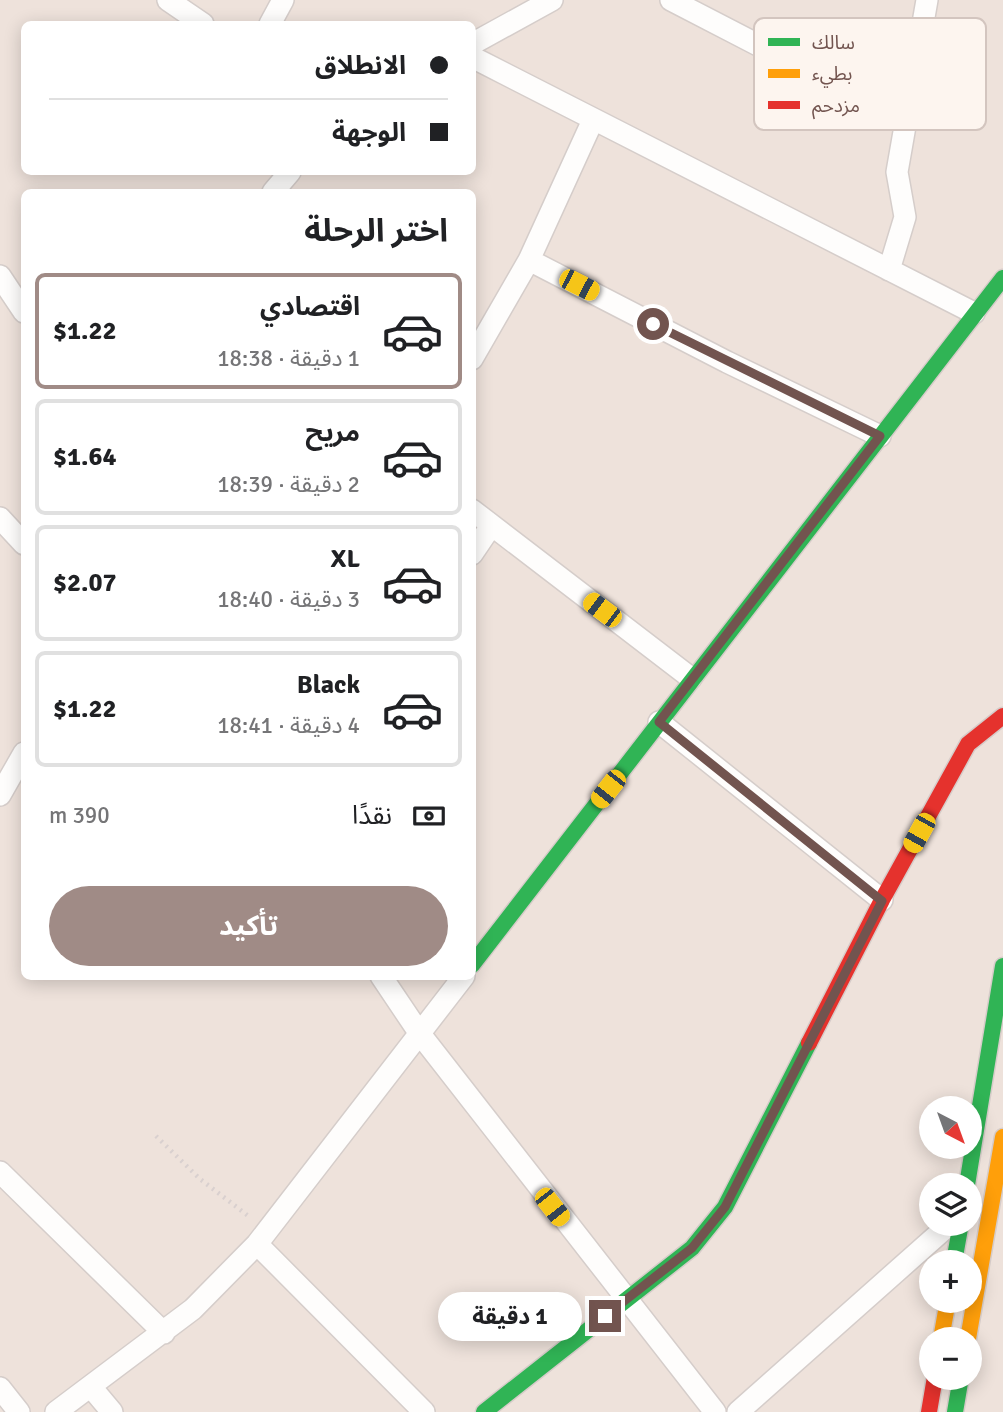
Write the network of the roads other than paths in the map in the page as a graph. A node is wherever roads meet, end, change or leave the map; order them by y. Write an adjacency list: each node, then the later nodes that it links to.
1 (168, 0): 7 (street)
2 (283, 0): 8 (street)
3 (552, 0): 9 (street)
4 (671, 0): 10 (street)
5 (927, 0): 6 (street)
6 (924, 18)
7 (199, 21)
8 (272, 21)
9 (476, 42)
10 (754, 43)
11 (476, 59): 12 (street)
12 (593, 120): 16 (street); 17 (street)
13 (905, 130): 17 (street)
14 (287, 175): 15 (street)
15 (276, 189)
16 (529, 260): 22 (street); 23 (street)
17 (889, 270): 21 (street)
18 (0, 276): 20 (street)
19 (1003, 278): 21 (street)
20 (21, 308)
21 (974, 313): 23 (street)
22 (476, 352)
23 (880, 436): 29 (street)
24 (476, 513): 26 (street)
25 (0, 517): 27 (street)
26 (491, 526): 28 (street); 29 (street)
27 (21, 533)
28 (476, 548)
29 (691, 678): 31 (street)
30 (1003, 716): 34 (street)
31 (659, 722): 34 (street); 35 (street)
32 (21, 758): 33 (street)
33 (0, 795)
34 (882, 901): 45 (street)
35 (476, 960)
36 (1003, 966): 42 (street)
37 (384, 980): 39 (street)
38 (461, 980): 39 (street)
39 (420, 1034): 44 (street); 45 (street)
40 (1003, 1137): 46 (street)
41 (0, 1171): 47 (street)
42 (969, 1173)
43 (936, 1236): 58 (street)
44 (262, 1237): 47 (street); 55 (street)
45 (625, 1300): 56 (street); 57 (street)
46 (970, 1327)
47 (164, 1333): 48 (street)
48 (91, 1387): 53 (street); 54 (street)
49 (0, 1388): 52 (street)
50 (933, 1390): 59 (street)
51 (959, 1390): 60 (street)
52 (19, 1412)
53 (56, 1412)
54 (112, 1412)
55 (424, 1412)
56 (484, 1412)
57 (715, 1412)
58 (738, 1412)
59 (929, 1412)
60 (955, 1412)

